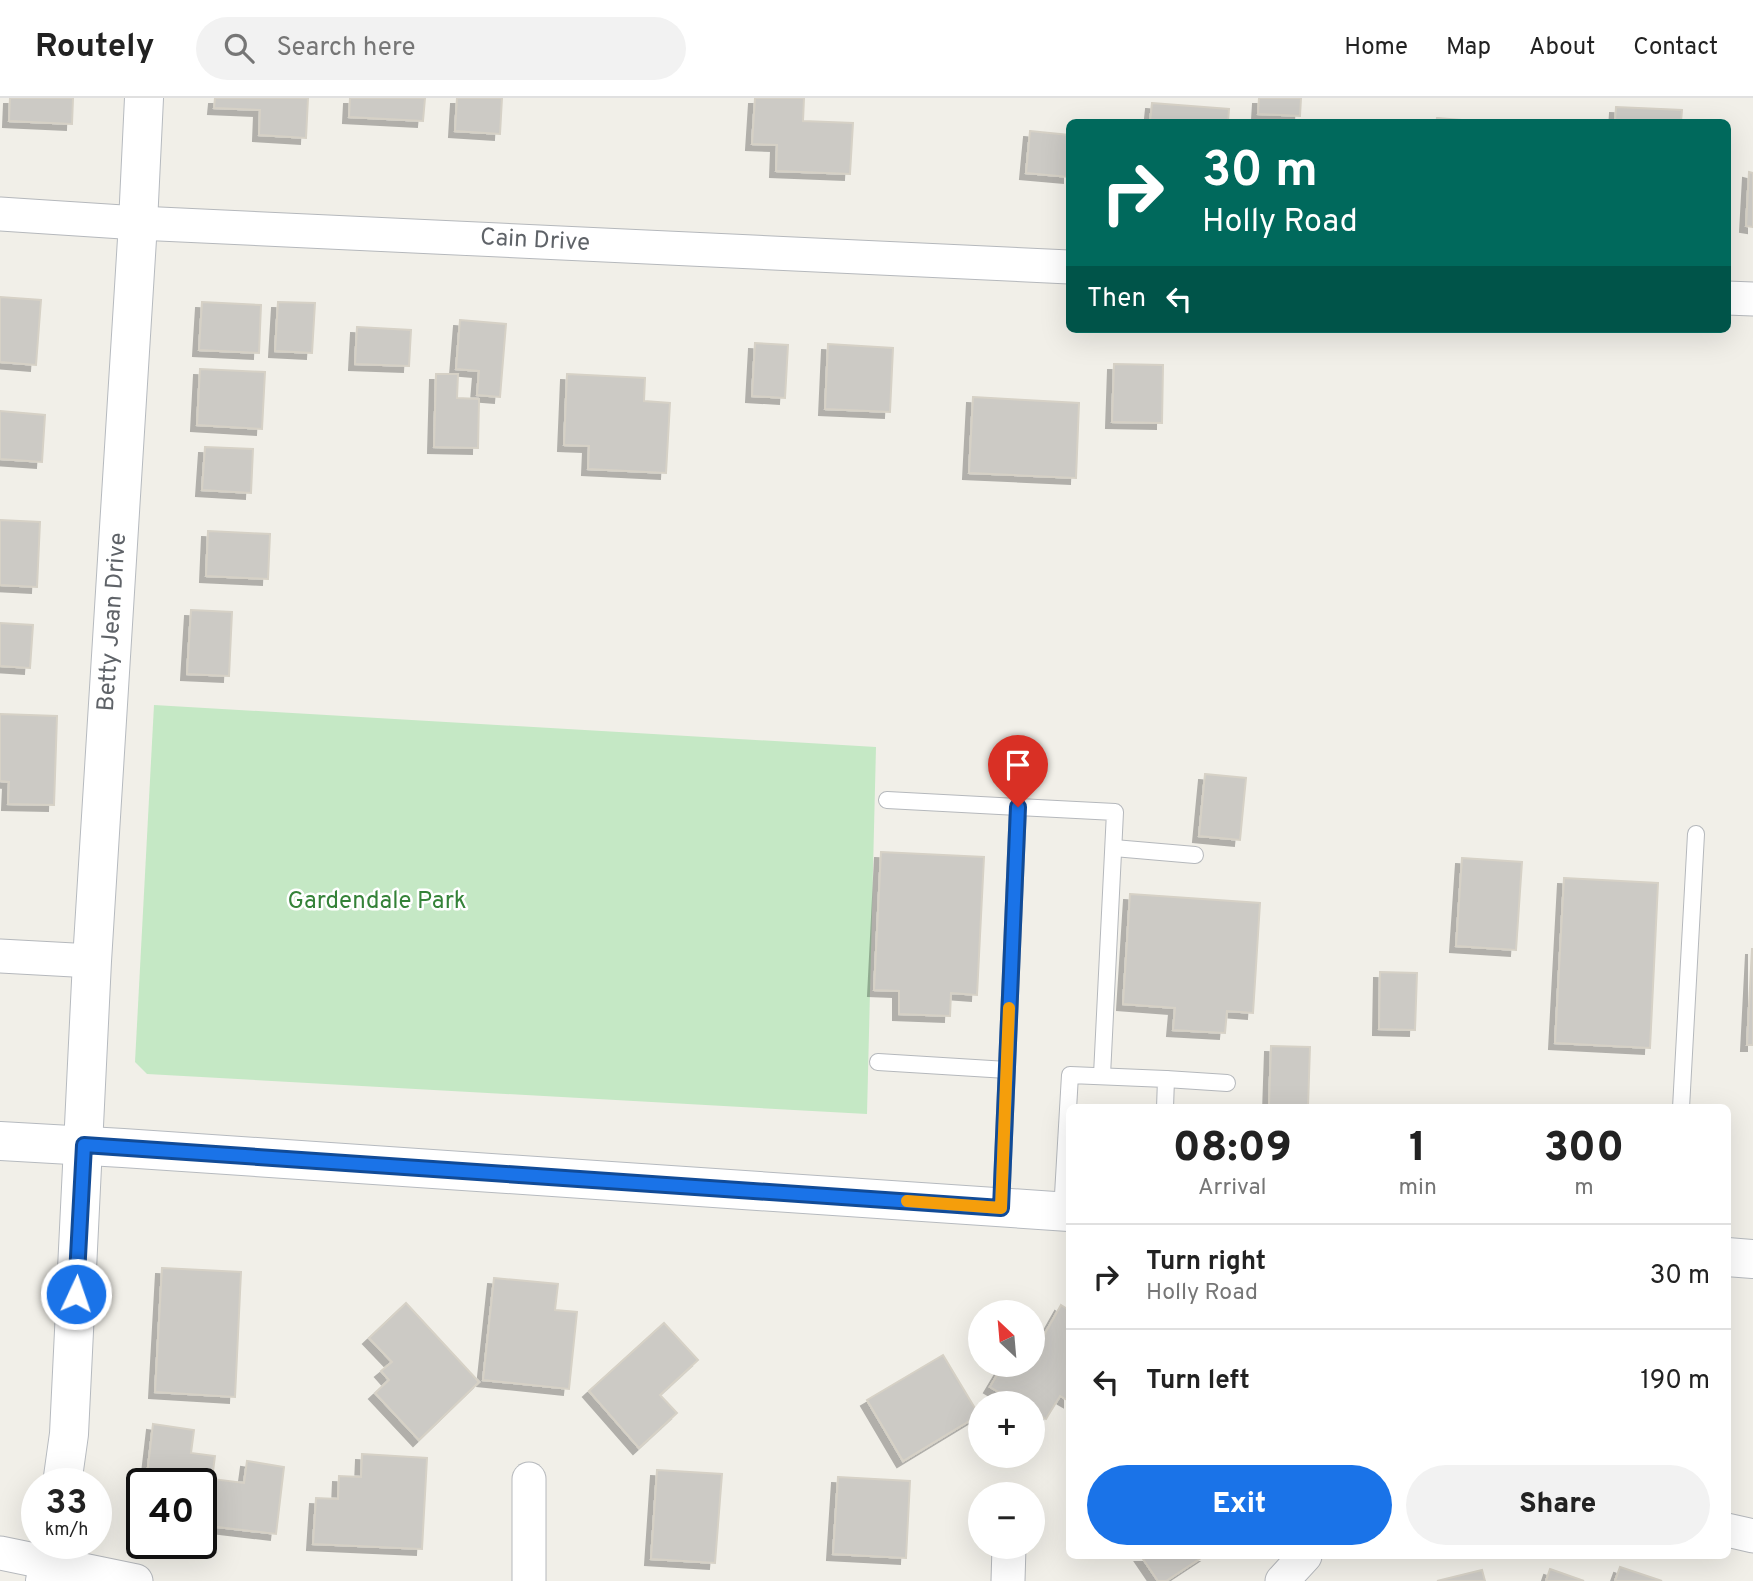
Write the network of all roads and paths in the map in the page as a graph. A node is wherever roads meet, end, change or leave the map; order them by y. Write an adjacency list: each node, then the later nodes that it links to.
1 (144, 98): 3 (street, Betty Jean Drive)
2 (0, 214): 3 (street, Cain Drive)
3 (138, 223): 4 (street, Cain Drive); 13 (street, Betty Jean Drive)
4 (1066, 267)
5 (1731, 298): 6 (street)
6 (1753, 299)
7 (887, 800): 8 (lane)
8 (1018, 807): 10 (lane); 15 (lane)
9 (1696, 834): 21 (lane)
10 (1114, 848): 11 (lane); 16 (lane)
11 (1195, 855)
12 (0, 956): 13 (street)
13 (92, 961): 23 (street, Betty Jean Drive)
14 (878, 1062): 15 (lane)
15 (1007, 1070): 25 (lane)
16 (1102, 1075): 17 (lane); 19 (lane)
17 (1166, 1079): 18 (lane); 20 (lane)
18 (1227, 1083)
19 (1069, 1104)
20 (1164, 1104)
21 (1681, 1104)
22 (0, 1141): 23 (street)
23 (84, 1145): 25 (street); 29 (street, Betty Jean Drive)
24 (1066, 1184): 26 (lane)
25 (1001, 1208): 26 (street)
26 (1065, 1212)
27 (1731, 1257): 28 (street)
28 (1753, 1259)
29 (64, 1468)
30 (529, 1479): 38 (street)
31 (1731, 1531): 32 (street)
32 (1753, 1536)
33 (0, 1553): 36 (street)
34 (1009, 1559): 39 (street)
35 (1302, 1559): 40 (street)
36 (49, 1562): 37 (street)
37 (136, 1581)
38 (529, 1581)
39 (1008, 1581)
40 (1282, 1581)

